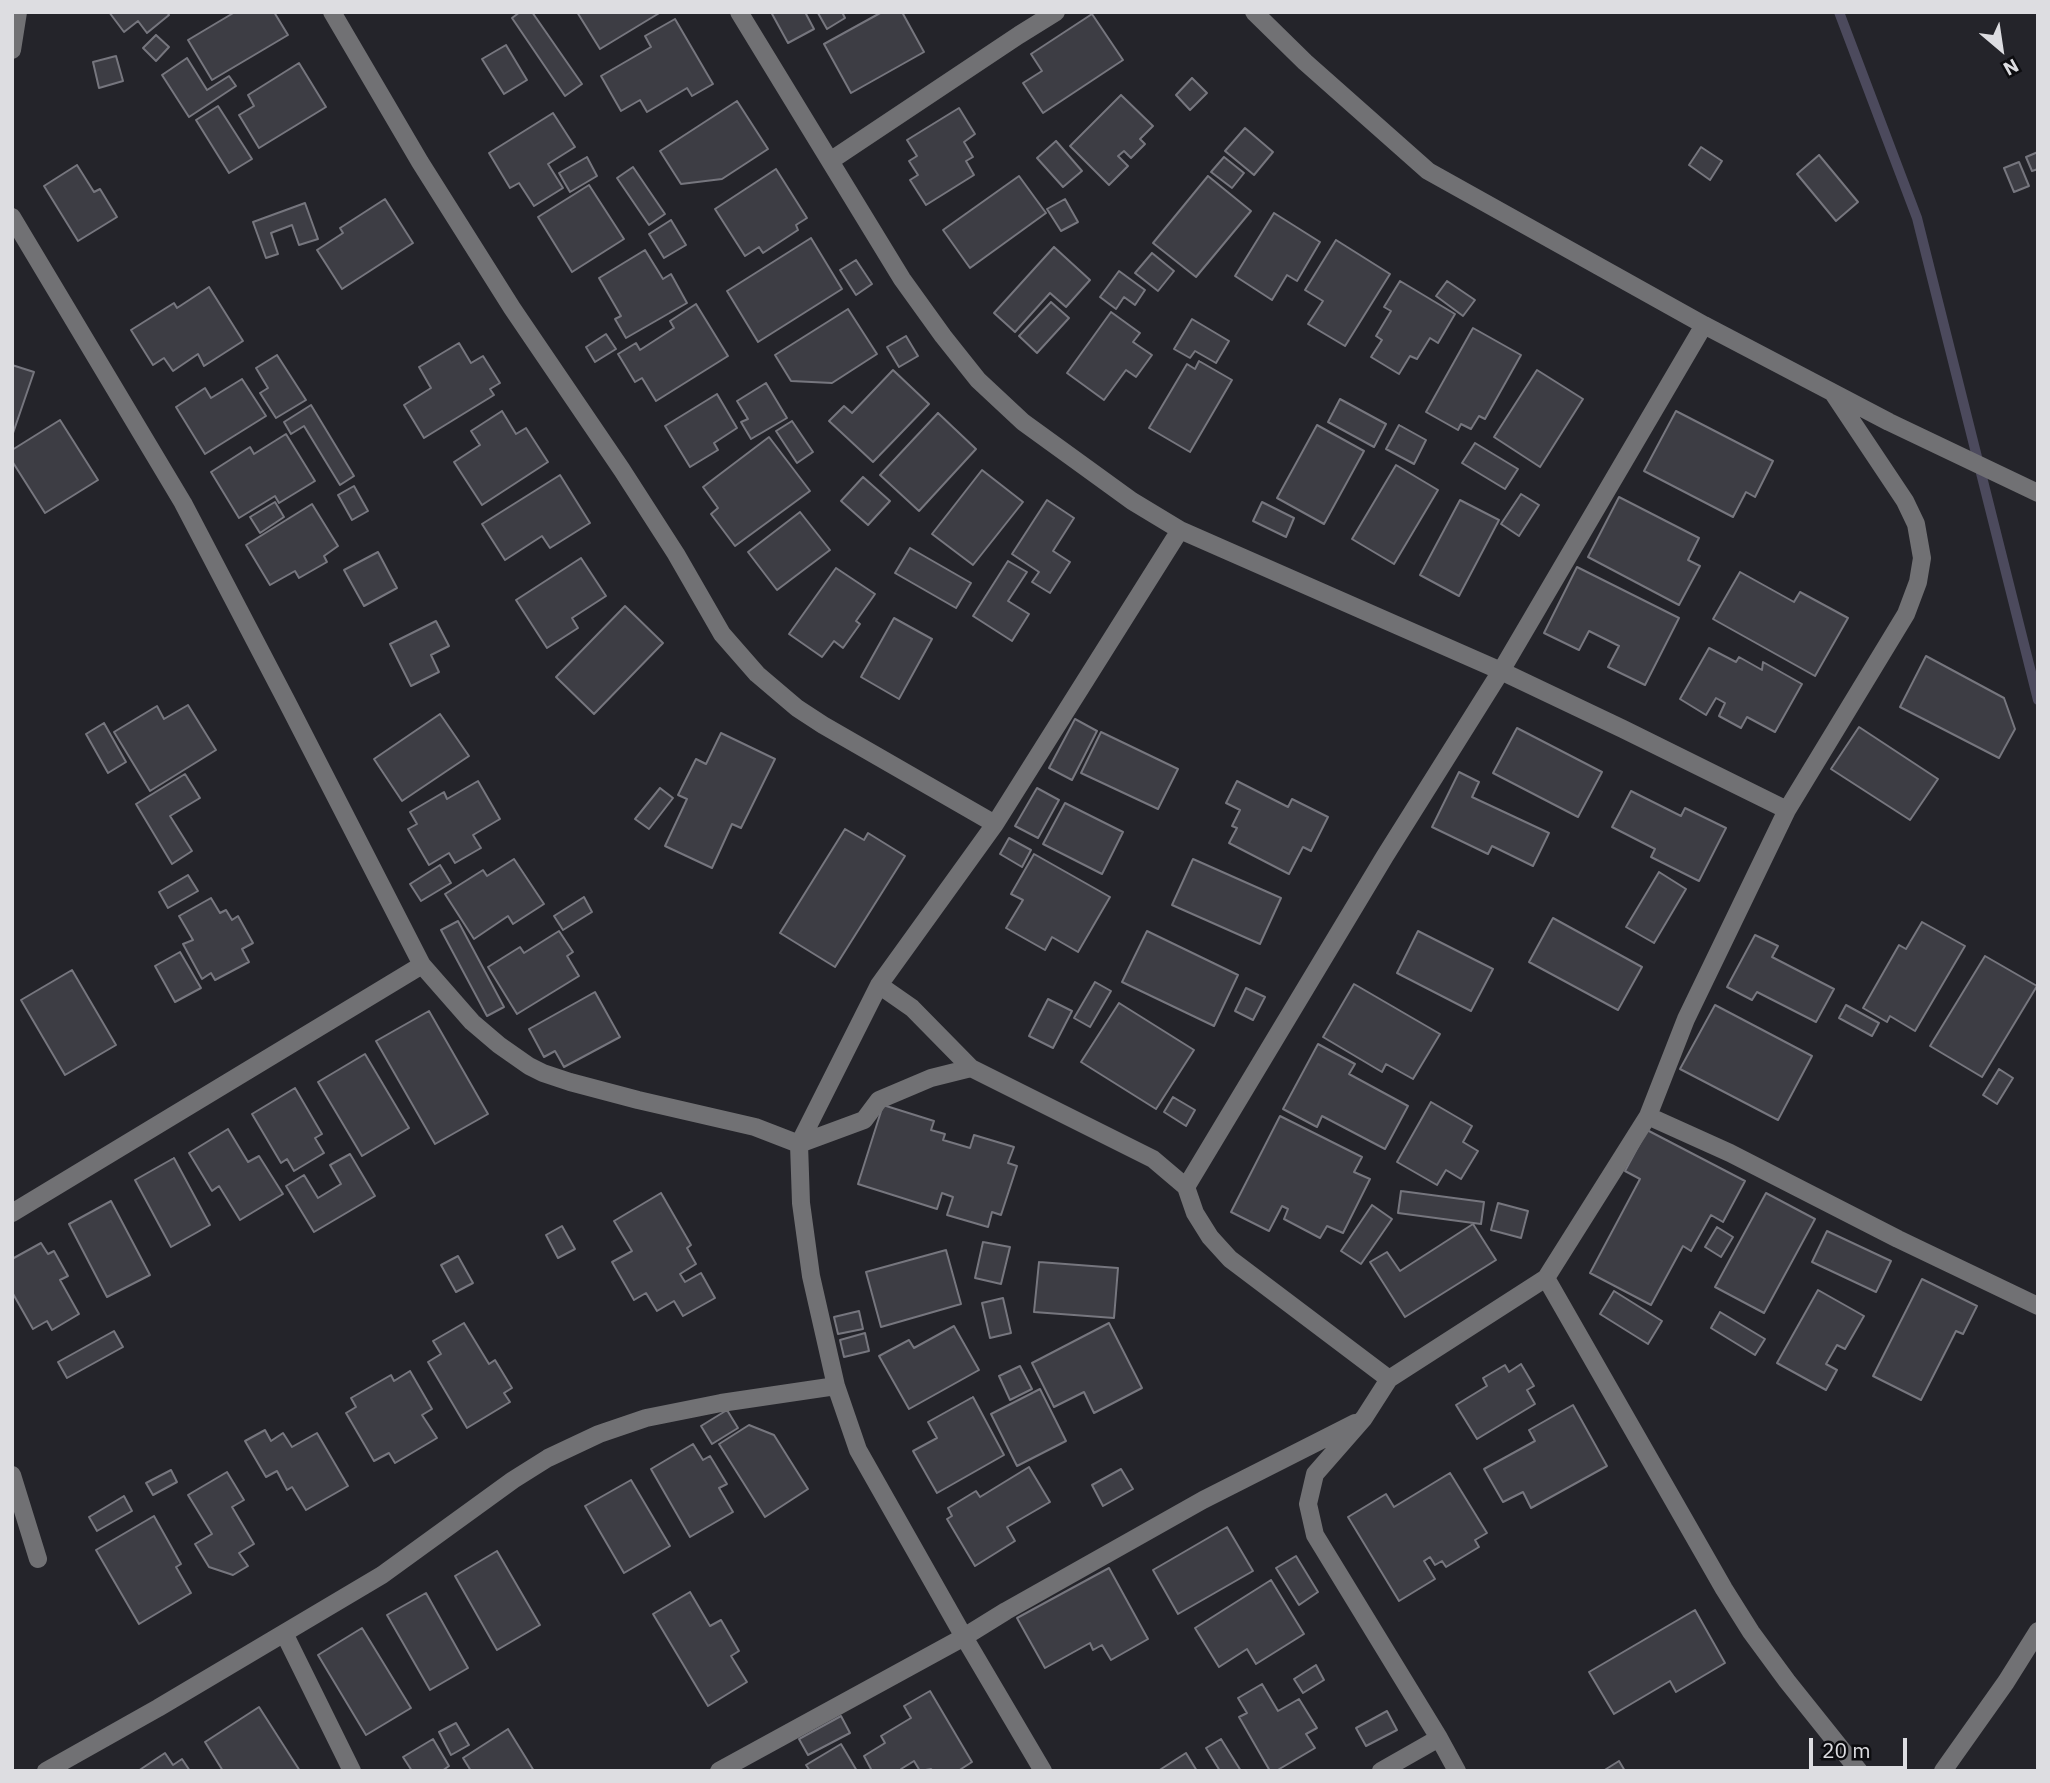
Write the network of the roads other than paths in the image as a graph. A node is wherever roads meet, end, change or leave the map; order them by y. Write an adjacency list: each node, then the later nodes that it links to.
1 (18, 12): 6 (street)
2 (332, 12): 15 (street)
3 (739, 12): 7 (street)
4 (1056, 12): 7 (street)
5 (1254, 12): 9 (street)
6 (12, 50)
7 (830, 161): 12 (street)
8 (12, 217): 16 (street)
9 (1704, 326): 10 (street); 13 (street)
10 (1833, 393): 11 (street); 14 (street)
11 (2038, 493)
12 (1180, 530): 13 (street); 15 (street)
13 (1501, 671): 14 (street); 21 (street)
14 (1787, 810): 19 (street)
15 (995, 824): 17 (street)
16 (422, 965): 20 (street); 22 (street)
17 (879, 985): 18 (street); 20 (street)
18 (971, 1068): 20 (street); 21 (street)
19 (1648, 1116): 23 (street); 24 (street)
20 (799, 1144): 26 (street)
21 (1186, 1187): 25 (street)
22 (12, 1213)
23 (1545, 1278): 25 (street); 40 (street)
24 (2038, 1306)
25 (1389, 1379): 27 (street)
26 (836, 1386): 31 (street); 32 (street)
27 (1364, 1418): 32 (street); 33 (street)
28 (12, 1475): 29 (street)
29 (37, 1559)
30 (2038, 1630): 41 (street)
31 (284, 1633): 34 (street); 35 (street)
32 (964, 1637): 36 (street); 37 (street)
33 (1439, 1738): 38 (street); 39 (street)
34 (46, 1771)
35 (352, 1771)
36 (719, 1771)
37 (1043, 1771)
38 (1381, 1771)
39 (1457, 1771)
40 (1859, 1771)
41 (1943, 1771)

